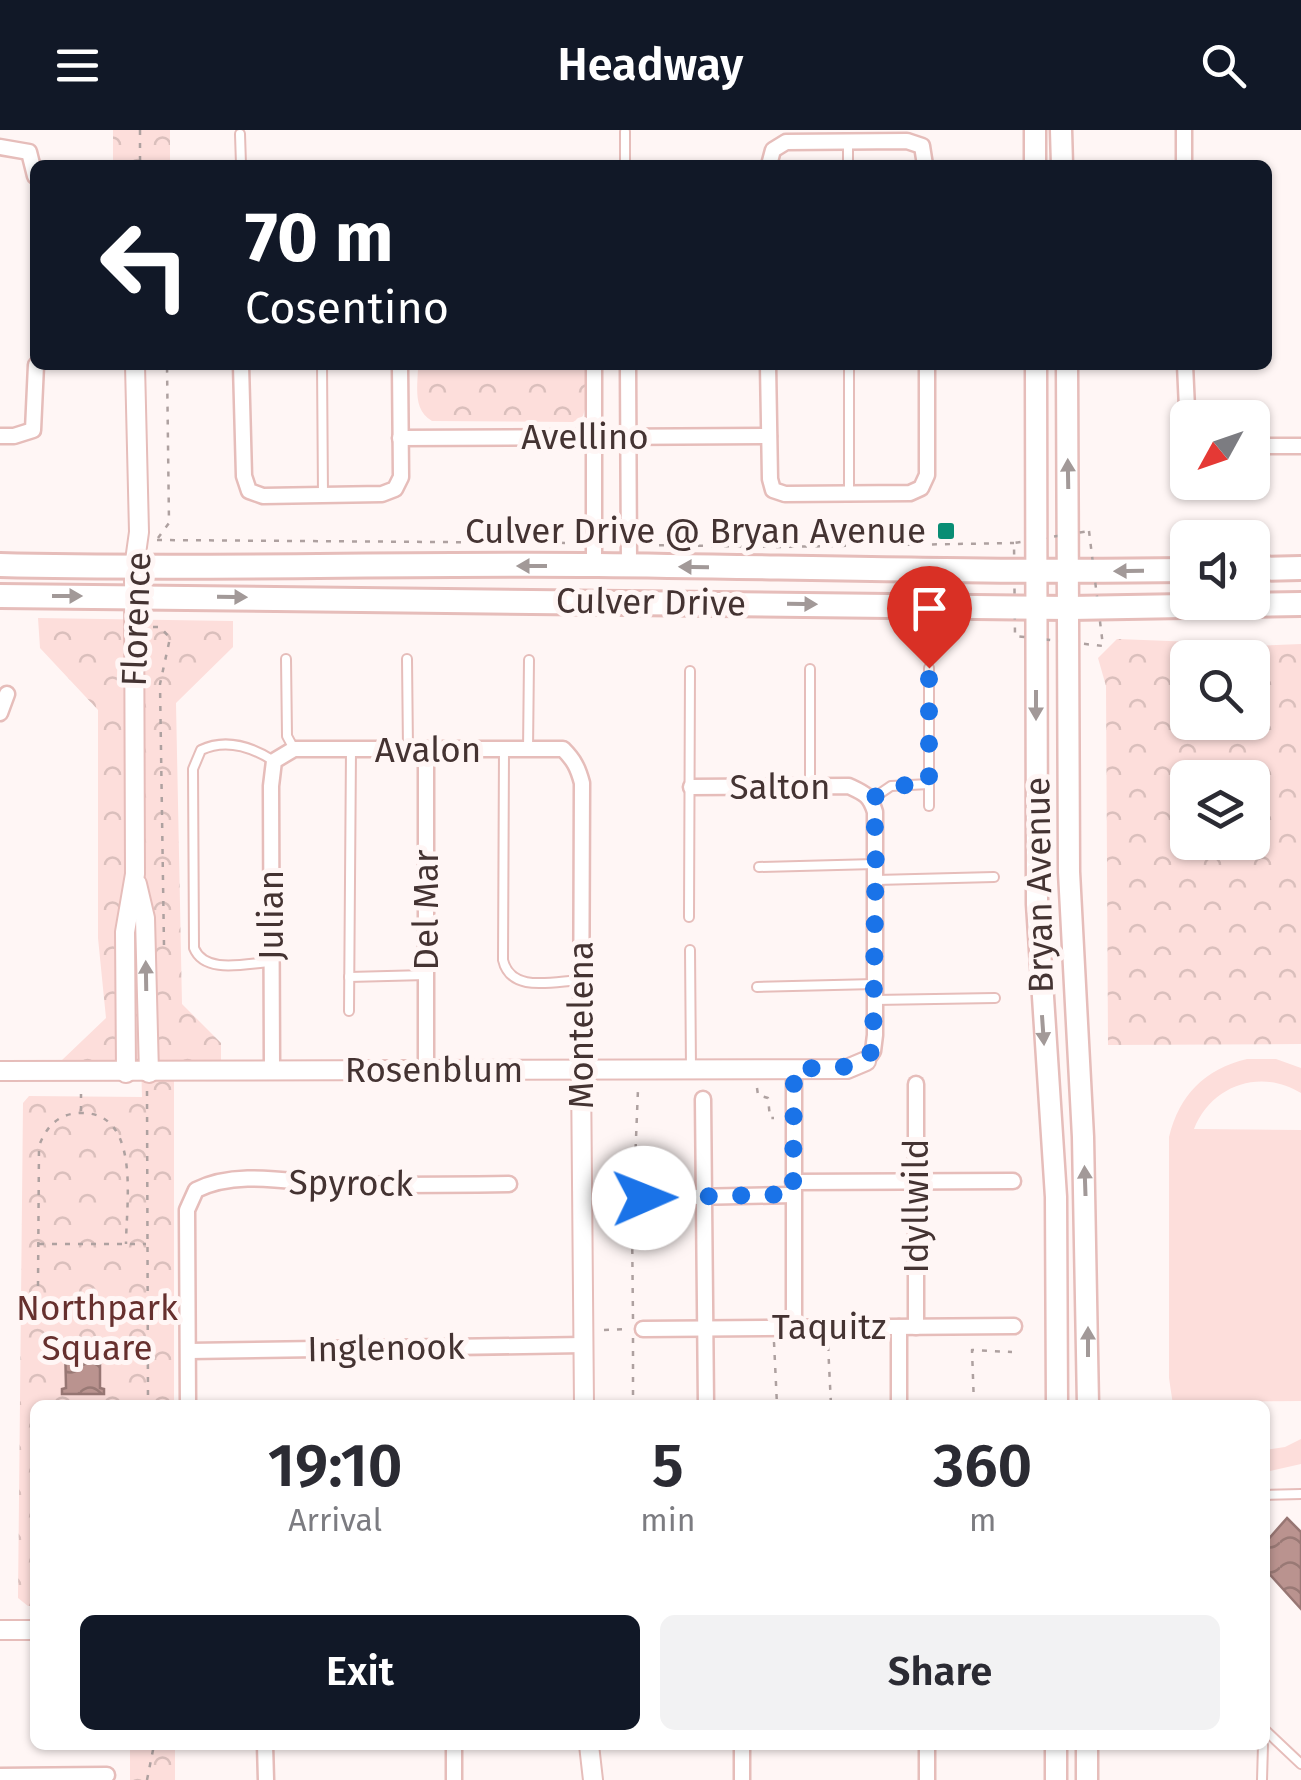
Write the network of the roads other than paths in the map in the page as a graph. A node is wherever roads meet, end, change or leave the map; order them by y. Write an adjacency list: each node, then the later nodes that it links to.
1 (1034, 130): 14 (main road)
2 (1061, 130): 15 (main road)
3 (1184, 130): 16 (street)
4 (625, 132): 10 (lane)
5 (240, 134): 9 (lane)
6 (848, 142): 11 (street); 12 (lane); 13 (street)
7 (0, 147): 8 (street)
8 (30, 160)
9 (241, 160)
10 (625, 160)
11 (770, 160)
12 (848, 160)
13 (924, 160)
14 (1035, 160)
15 (1062, 160)
16 (1184, 160)
17 (36, 370): 31 (street)
18 (136, 370): 43 (street, Florence)
19 (242, 370): 39 (street)
20 (322, 370): 39 (lane)
21 (400, 370): 33 (street)
22 (594, 370): 34 (street)
23 (628, 370): 35 (street)
24 (768, 370): 32 (street)
25 (848, 370): 38 (lane)
26 (926, 370): 38 (street)
27 (1036, 370): 47 (main road, Bryan Avenue)
28 (1067, 370): 48 (main road, Bryan Avenue, one-way to 28)
29 (1185, 370): 30 (street)
30 (1187, 400)
31 (0, 436)
32 (769, 436): 35 (street, Avellino); 38 (street)
33 (400, 438): 34 (street, Avellino); 39 (street)
34 (594, 438): 35 (street, Avellino); 41 (street)
35 (628, 438): 42 (street)
36 (1270, 446): 37 (street)
37 (1301, 446)
38 (849, 494)
39 (323, 495)
40 (0, 565): 43 (main road, Culver Drive)
41 (594, 565): 42 (main road, Culver Drive); 43 (main road, Culver Drive, one-way to 43)
42 (629, 566): 47 (main road, Culver Drive, one-way to 42)
43 (134, 568): 50 (street, Florence)
44 (1301, 568): 45 (main road)
45 (1270, 569)
46 (1170, 570): 48 (main road, Culver Drive, one-way to 48)
47 (1036, 572): 48 (main road, Culver Drive); 52 (main road, Bryan Avenue)
48 (1070, 572): 53 (main road, Bryan Avenue)
49 (0, 596): 50 (main road, Culver Drive, one-way to 50)
50 (135, 596): 52 (main road, Culver Drive, one-way to 52); 77 (street, Florence)
51 (1301, 604): 53 (main road, Culver Drive)
52 (1036, 608): 53 (main road, Culver Drive); 118 (main road, Bryan Avenue, one-way to 118)
53 (1070, 608): 119 (main road, Bryan Avenue, one-way to 53)
54 (286, 659): 62 (lane)
55 (407, 659): 64 (lane)
56 (529, 660): 66 (lane)
57 (929, 668): 70 (lane)
58 (810, 669): 71 (lane)
59 (690, 671): 72 (lane)
60 (8, 694): 61 (street)
61 (0, 712)
62 (294, 749): 63 (street, Avalon); 68 (street)
63 (350, 750): 64 (street, Avalon); 83 (lane)
64 (408, 750): 67 (street, Avalon)
65 (504, 750): 66 (street, Avalon); 67 (street, Avalon); 84 (lane)
66 (528, 750): 69 (street, Avalon)
67 (426, 751): 82 (street, Del Mar)
68 (274, 761): 81 (street, Julian); 81 (lane)
69 (578, 766): 84 (street, Montelena)
70 (929, 784): 73 (lane); 74 (lane)
71 (810, 785): 72 (street, Salton); 73 (street, Salton)
72 (691, 787): 79 (lane)
73 (869, 796): 76 (street)
74 (929, 806)
75 (760, 867): 76 (lane)
76 (876, 872): 78 (lane); 86 (street)
77 (135, 874): 96 (street, Florence); 97 (street, Florence, one-way to 77)
78 (994, 877)
79 (689, 917)
80 (690, 950): 90 (lane)
81 (271, 962): 92 (street, Julian)
82 (426, 975): 83 (lane); 93 (street, Del Mar)
83 (349, 977): 88 (lane)
84 (582, 980): 94 (street, Montelena)
85 (757, 987): 86 (lane)
86 (876, 992): 87 (lane); 89 (street)
87 (995, 998)
88 (349, 1012)
89 (866, 1061): 91 (street, Rosenblum)
90 (691, 1069): 91 (street, Rosenblum); 94 (street, Rosenblum)
91 (794, 1069): 103 (street)
92 (272, 1070): 93 (street, Rosenblum); 97 (street, Rosenblum)
93 (426, 1070): 94 (street, Rosenblum)
94 (580, 1070): 112 (street, Montelena)
95 (0, 1072): 96 (street, Rosenblum)
96 (126, 1072): 97 (street, Rosenblum)
97 (148, 1079)
98 (916, 1084): 100 (street, Idyllwild)
99 (703, 1099): 104 (street)
100 (916, 1180): 101 (street); 103 (street); 110 (street, Idyllwild)
101 (1013, 1181)
102 (509, 1184): 113 (street, Spyrock)
103 (793, 1188): 104 (street); 106 (street)
104 (704, 1196): 105 (street); 108 (street)
105 (644, 1198)
106 (794, 1326): 108 (street, Taquitz); 109 (street, Taquitz)
107 (1014, 1326): 110 (street, Taquitz)
108 (704, 1327): 111 (street, Taquitz); 116 (street)
109 (899, 1327): 110 (street, Taquitz); 117 (street)
110 (916, 1327)
111 (637, 1328)
112 (584, 1345): 113 (street, Inglenook); 115 (street, Montelena)
113 (189, 1351): 114 (street)
114 (188, 1400)
115 (584, 1400)
116 (706, 1400)
117 (898, 1400)
118 (1057, 1400)
119 (1088, 1400)
120 (1301, 1494): 121 (lane)
121 (1270, 1495)
122 (0, 1630): 123 (street)
123 (30, 1630)
124 (1270, 1735): 133 (lane)
125 (266, 1750): 136 (street)
126 (454, 1750): 137 (street)
127 (589, 1750): 138 (street)
128 (742, 1750): 139 (street)
129 (927, 1750): 140 (street)
130 (1056, 1750): 141 (main road)
131 (1087, 1750): 142 (main road)
132 (1263, 1750): 143 (lane)
133 (1301, 1764)
134 (107, 1774): 135 (street)
135 (0, 1776)
136 (266, 1780)
137 (454, 1780)
138 (592, 1780)
139 (742, 1780)
140 (927, 1780)
141 (1056, 1780)
142 (1088, 1780)
143 (1262, 1780)

